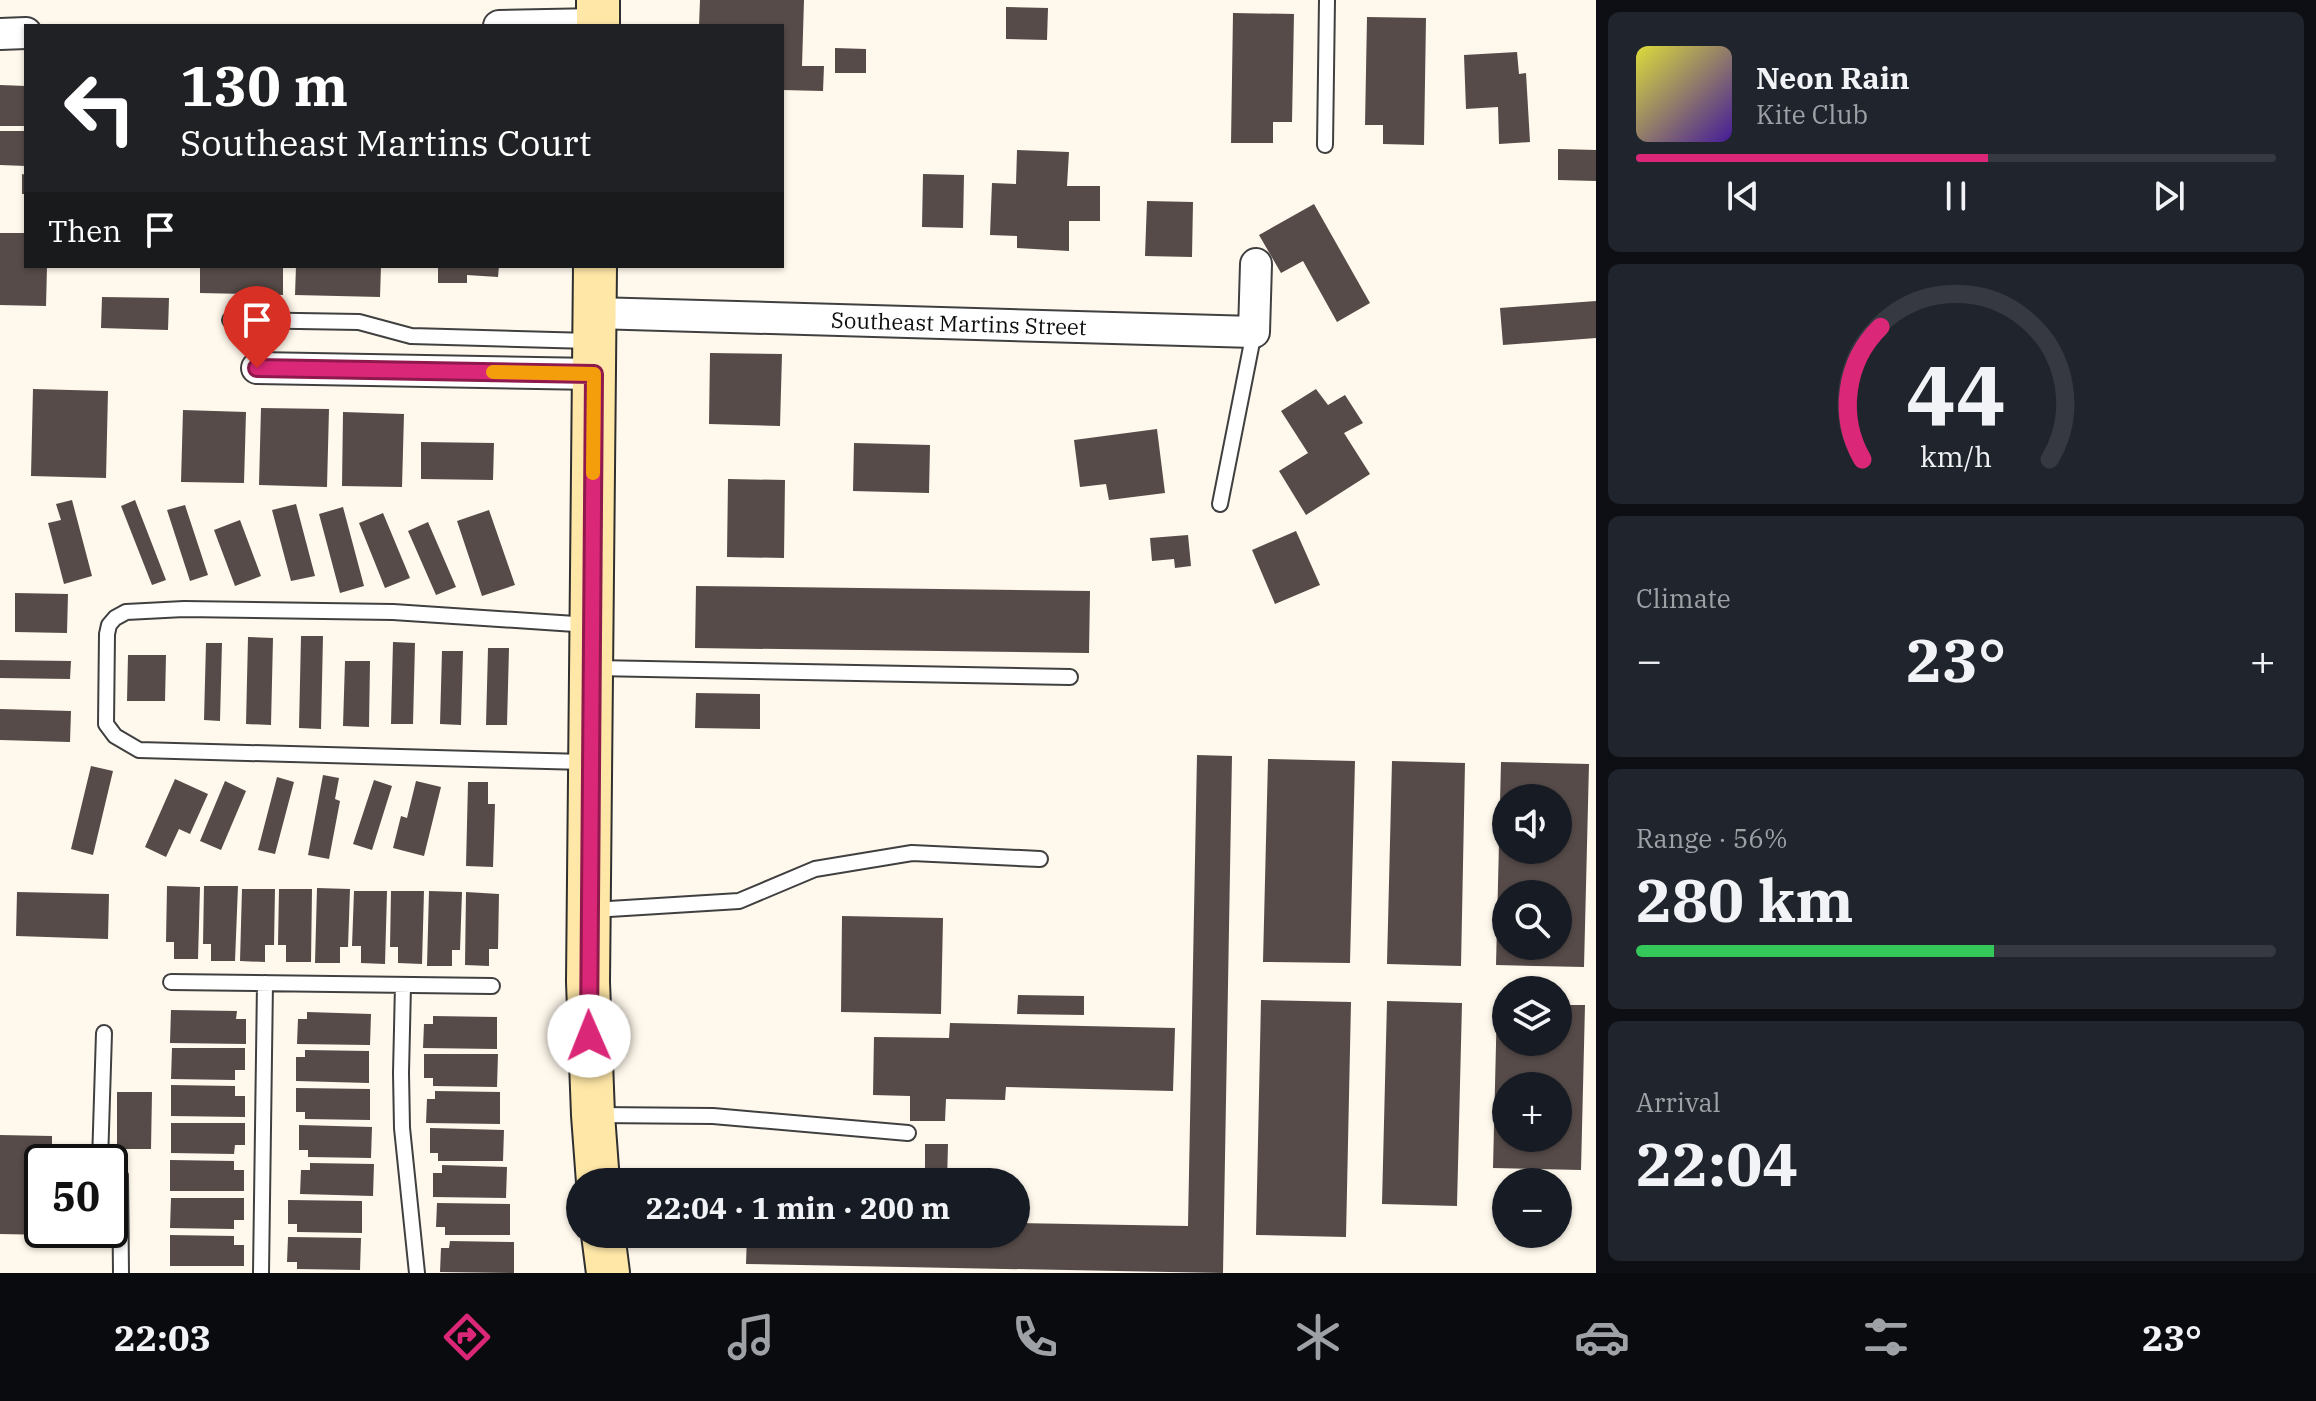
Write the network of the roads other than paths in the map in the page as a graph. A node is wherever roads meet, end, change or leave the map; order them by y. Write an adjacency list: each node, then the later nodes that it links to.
1 (1327, 0): 6 (lane)
2 (598, 17): 3 (street)
3 (521, 24)
4 (24, 33): 5 (street)
5 (0, 34)
6 (1325, 145)
7 (1256, 264): 10 (street)
8 (595, 268): 11 (main road)
9 (230, 320): 11 (lane)
10 (1254, 332): 11 (street, Southeast Martins Street); 13 (lane)
11 (594, 342): 12 (street, Southeast Martins Street); 14 (main road)
12 (257, 368)
13 (1220, 504)
14 (591, 625): 15 (main road); 17 (lane)
15 (591, 668): 16 (lane); 17 (main road)
16 (1070, 677)
17 (590, 762): 19 (main road)
18 (1040, 859): 19 (lane)
19 (589, 910): 25 (main road)
20 (171, 982): 21 (lane)
21 (265, 983): 22 (lane); 32 (lane)
22 (403, 985): 23 (lane); 33 (lane)
23 (492, 986)
24 (104, 1033): 27 (lane)
25 (593, 1115): 26 (lane); 28 (main road)
26 (908, 1133)
27 (101, 1144)
28 (597, 1168)
29 (121, 1248): 31 (lane)
30 (605, 1248): 34 (main road)
31 (121, 1273)
32 (261, 1273)
33 (417, 1273)
34 (608, 1273)

